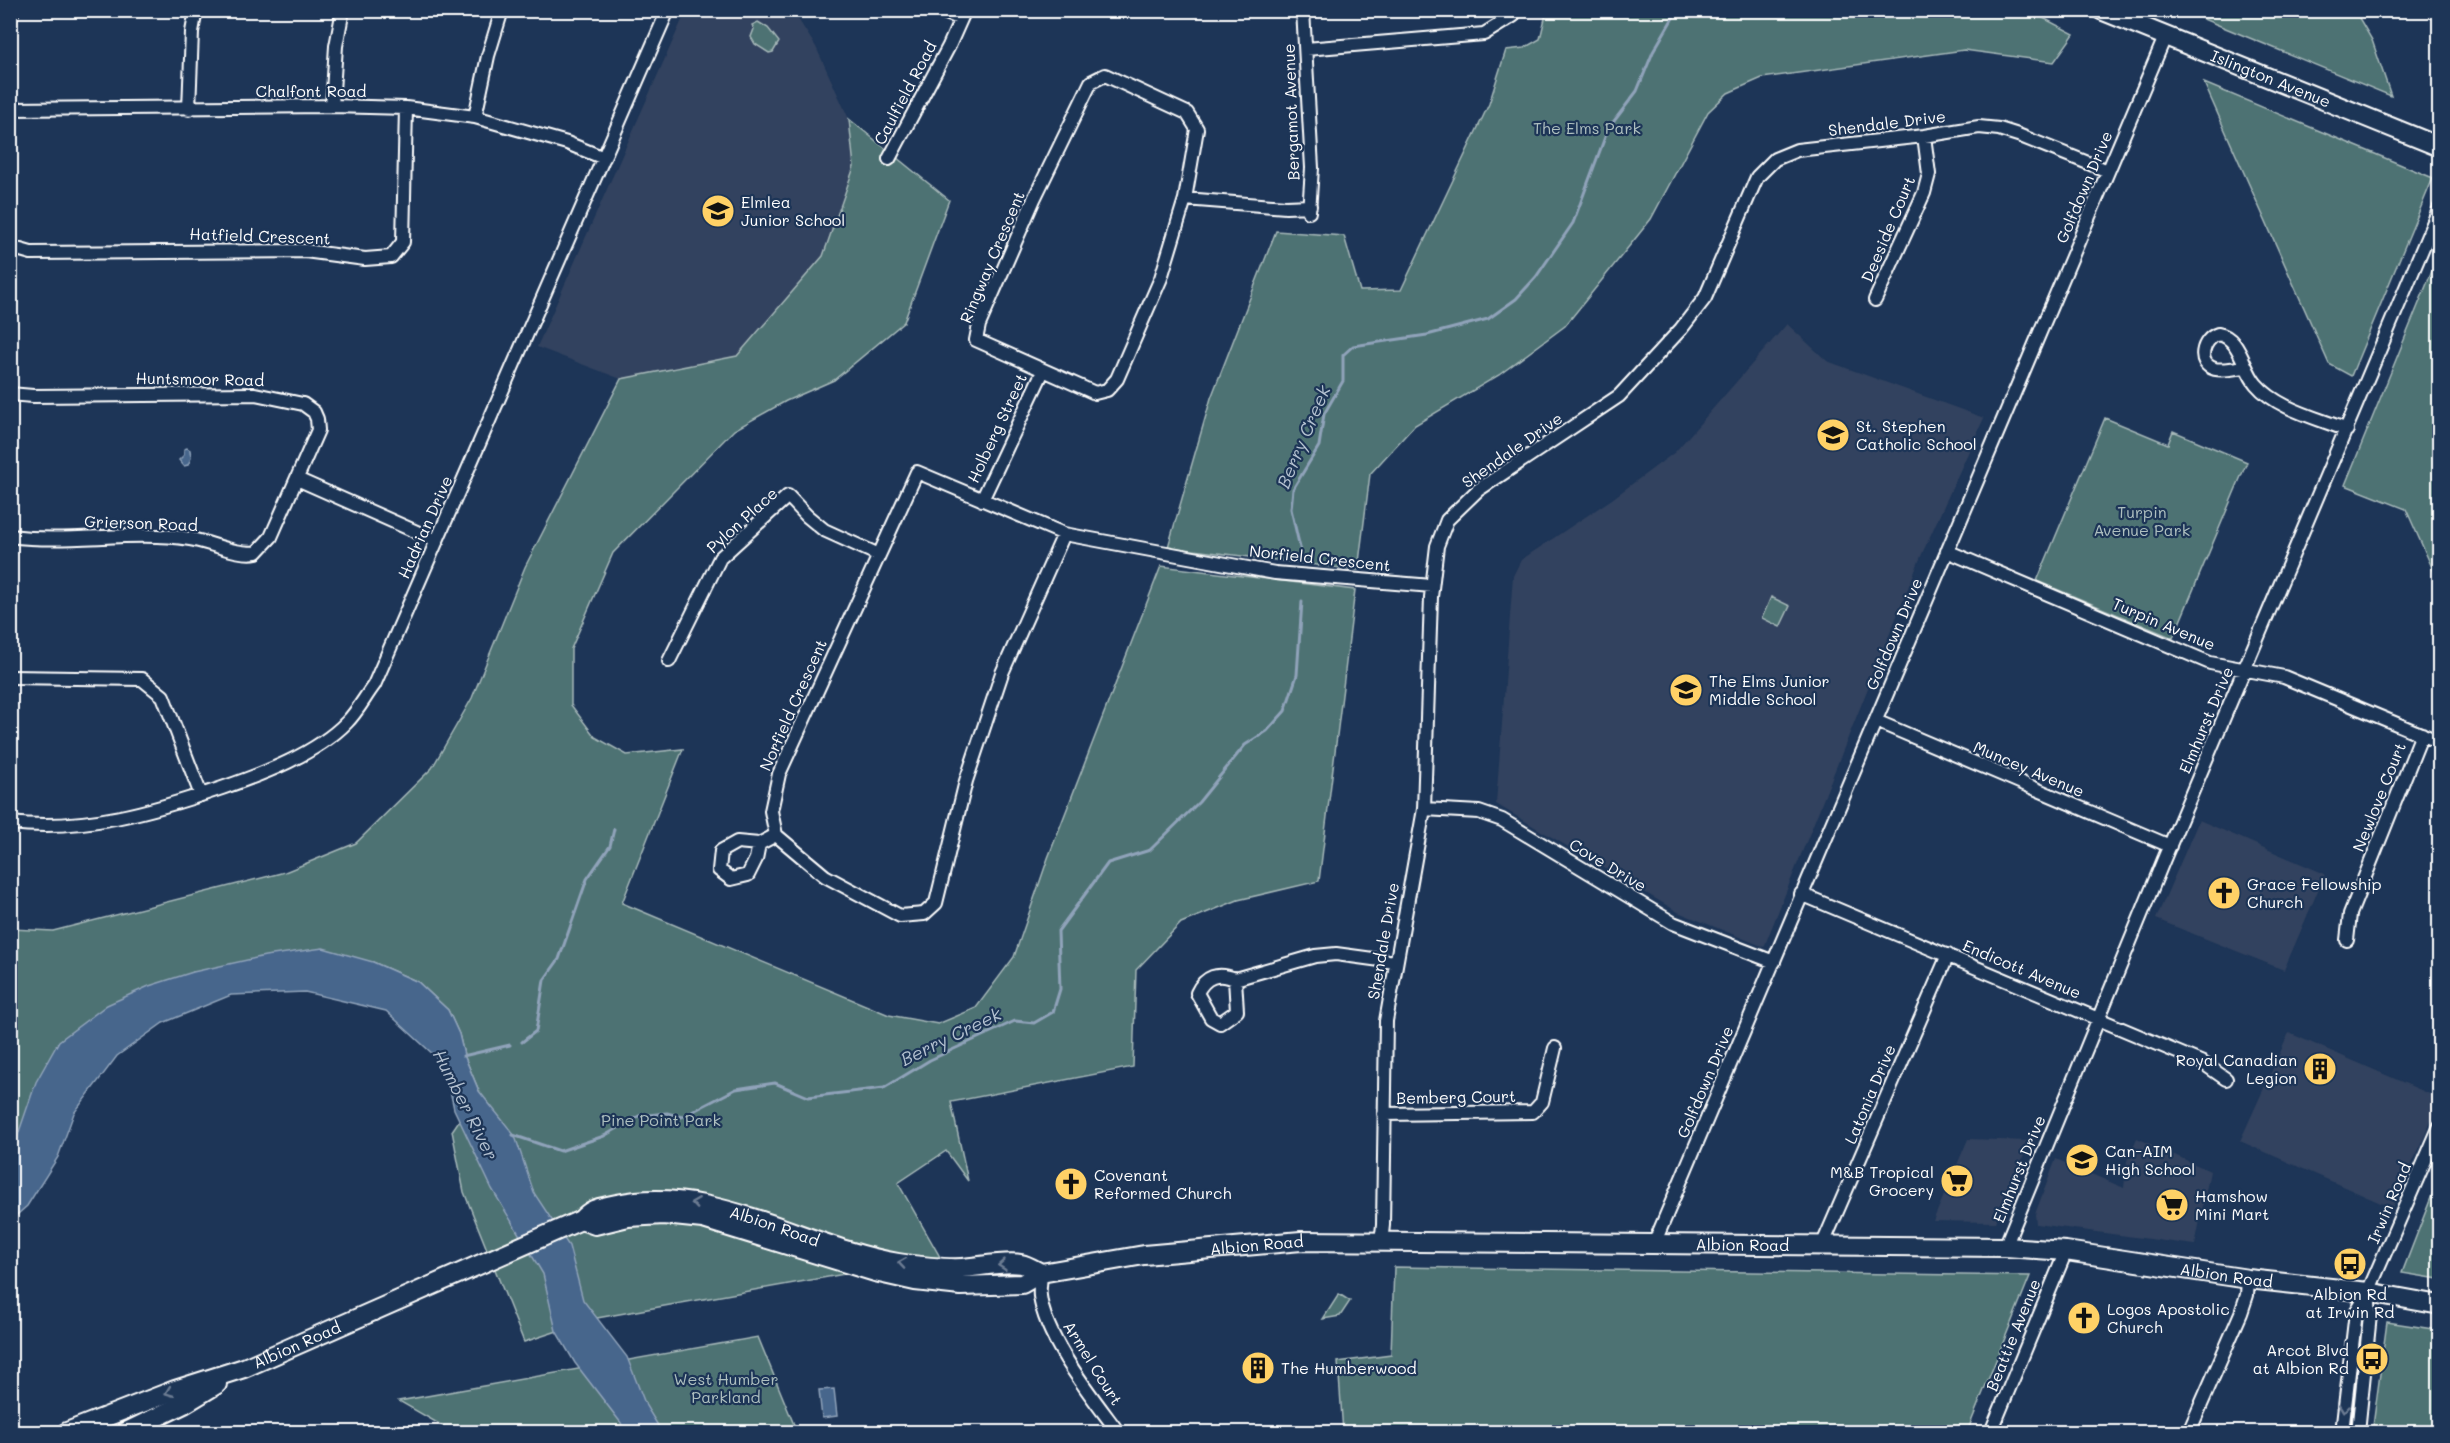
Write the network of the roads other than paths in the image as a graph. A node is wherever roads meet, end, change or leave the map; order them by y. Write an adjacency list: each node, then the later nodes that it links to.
1 (13, 10): 11 (street)
2 (196, 10): 17 (street)
3 (343, 10): 14 (street)
4 (502, 10): 18 (street)
5 (668, 10): 21 (street, Hadrian Drive)
6 (939, 10): 9 (street)
7 (1303, 10): 13 (street, Bergamot Avenue)
8 (2101, 10): 12 (main road, Islington Avenue)
9 (963, 15): 22 (street, Caulfield Road)
10 (1513, 16): 13 (street)
11 (10, 17)
12 (2165, 37): 20 (main road, Islington Avenue); 23 (street, Golfdown Drive)
13 (1306, 49): 24 (street, Bergamot Avenue)
14 (332, 106): 15 (street, Chalfont Road); 17 (street, Chalfont Road)
15 (406, 108): 18 (street, Chalfont Road); 26 (street, Hatfield Crescent)
16 (10, 109): 17 (street, Chalfont Road)
17 (189, 109)
18 (475, 117): 21 (street, Chalfont Road)
19 (1924, 136): 23 (street, Shendale Drive); 27 (street, Deeside Court); 39 (street, Shendale Drive)
20 (2439, 147)
21 (604, 158): 36 (street, Hadrian Drive)
22 (889, 159)
23 (2108, 171): 37 (street, Golfdown Drive)
24 (1185, 199): 29 (street, Ringway Crescent); 29 (street, Ringway Crescent)
25 (2439, 207): 31 (street, Elmhurst Drive)
26 (10, 247)
27 (1875, 300)
28 (2244, 367): 31 (street)
29 (1043, 371): 33 (street, Holberg Street)
30 (10, 394): 32 (street, Huntsmoor Road)
31 (2347, 430): 41 (street, Elmhurst Drive)
32 (297, 479): 35 (street, Grierson Road); 36 (street)
33 (982, 500): 34 (street, Norfield Crescent); 38 (street, Norfield Crescent)
34 (1064, 534): 39 (street, Norfield Crescent); 49 (street)
35 (10, 536)
36 (437, 541): 46 (street, Hadrian Drive)
37 (1947, 551): 41 (street, Turpin Avenue); 43 (street, Golfdown Drive)
38 (879, 555): 40 (street, Pylon Place); 49 (street, Norfield Crescent)
39 (1432, 586): 47 (street, Shendale Drive)
40 (669, 661)
41 (2246, 670): 44 (street, Turpin Avenue); 51 (street, Elmhurst Drive)
42 (10, 676): 46 (street)
43 (1876, 721): 51 (street, Muncey Avenue); 52 (street, Golfdown Drive)
44 (2422, 734): 45 (street, Turpin Avenue); 53 (street, Newlove Court)
45 (2439, 741)
46 (201, 795): 48 (street, Hadrian Drive)
47 (1424, 809): 55 (street, Shendale Drive); 56 (street, Cove Drive)
48 (10, 822)
49 (776, 835): 50 (street)
50 (759, 844)
51 (2170, 846): 58 (street, Elmhurst Drive)
52 (1801, 894): 54 (street, Endicott Avenue); 56 (street, Golfdown Drive)
53 (2347, 940)
54 (1948, 955): 58 (street, Endicott Avenue); 65 (street, Latonia Drive)
55 (1395, 962): 57 (street); 61 (street, Shendale Drive)
56 (1774, 962): 64 (street, Golfdown Drive)
57 (1235, 979)
58 (2099, 1021): 60 (street, Endicott Avenue); 66 (street, Elmhurst Drive)
59 (1555, 1048): 61 (street, Bemberg Court)
60 (2226, 1079)
61 (1384, 1114): 63 (street, Shendale Drive)
62 (2439, 1126): 70 (street, Irwin Road)
63 (1380, 1243): 64 (main road, Albion Road); 68 (main road, Albion Road)
64 (1654, 1244): 65 (main road, Albion Road)
65 (1822, 1246): 66 (main road, Albion Road)
66 (2005, 1247): 67 (main road, Albion Road)
67 (2066, 1251): 69 (main road, Albion Road); 76 (street, Beattie Avenue)
68 (1041, 1273): 72 (main road, Albion Road); 75 (street, Armel Court)
69 (2248, 1279): 70 (main road, Albion Road); 77 (street)
70 (2368, 1292): 71 (main road, Albion Road); 78 (street, Irwin Road, one-way to 78); 79 (street)
71 (2439, 1305)
72 (244, 1368): 73 (main road, Albion Road, one-way to 73); 74 (main road, Albion Road)
73 (67, 1432)
74 (126, 1432)
75 (1119, 1432)
76 (1991, 1432)
77 (2189, 1432)
78 (2342, 1432)
79 (2358, 1432)

